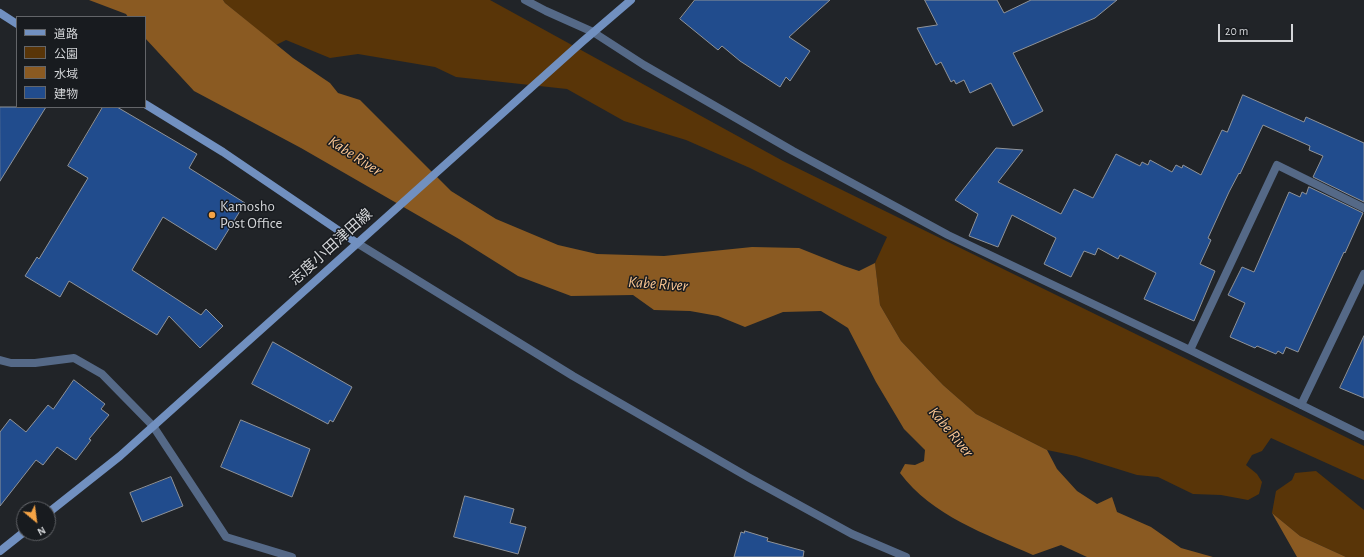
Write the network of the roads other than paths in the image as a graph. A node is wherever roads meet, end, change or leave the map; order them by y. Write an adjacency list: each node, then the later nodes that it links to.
1 (525, 0): 5 (street)
2 (631, 0): 5 (main road, 志度小田津田線)
3 (0, 13): 4 (main road)
4 (16, 23)
5 (593, 32): 8 (main road, 志度小田津田線); 10 (street)
6 (146, 105): 8 (main road)
7 (1364, 208): 10 (street)
8 (357, 243): 13 (main road, 志度小田津田線); 19 (street)
9 (1364, 274): 12 (street)
10 (1190, 350): 12 (street)
11 (0, 360): 13 (street)
12 (1301, 405): 14 (street)
13 (153, 426): 15 (main road, 志度小田津田線); 18 (street)
14 (1364, 436)
15 (56, 507)
16 (16, 538): 17 (main road)
17 (0, 551)
18 (292, 557)
19 (906, 557)

